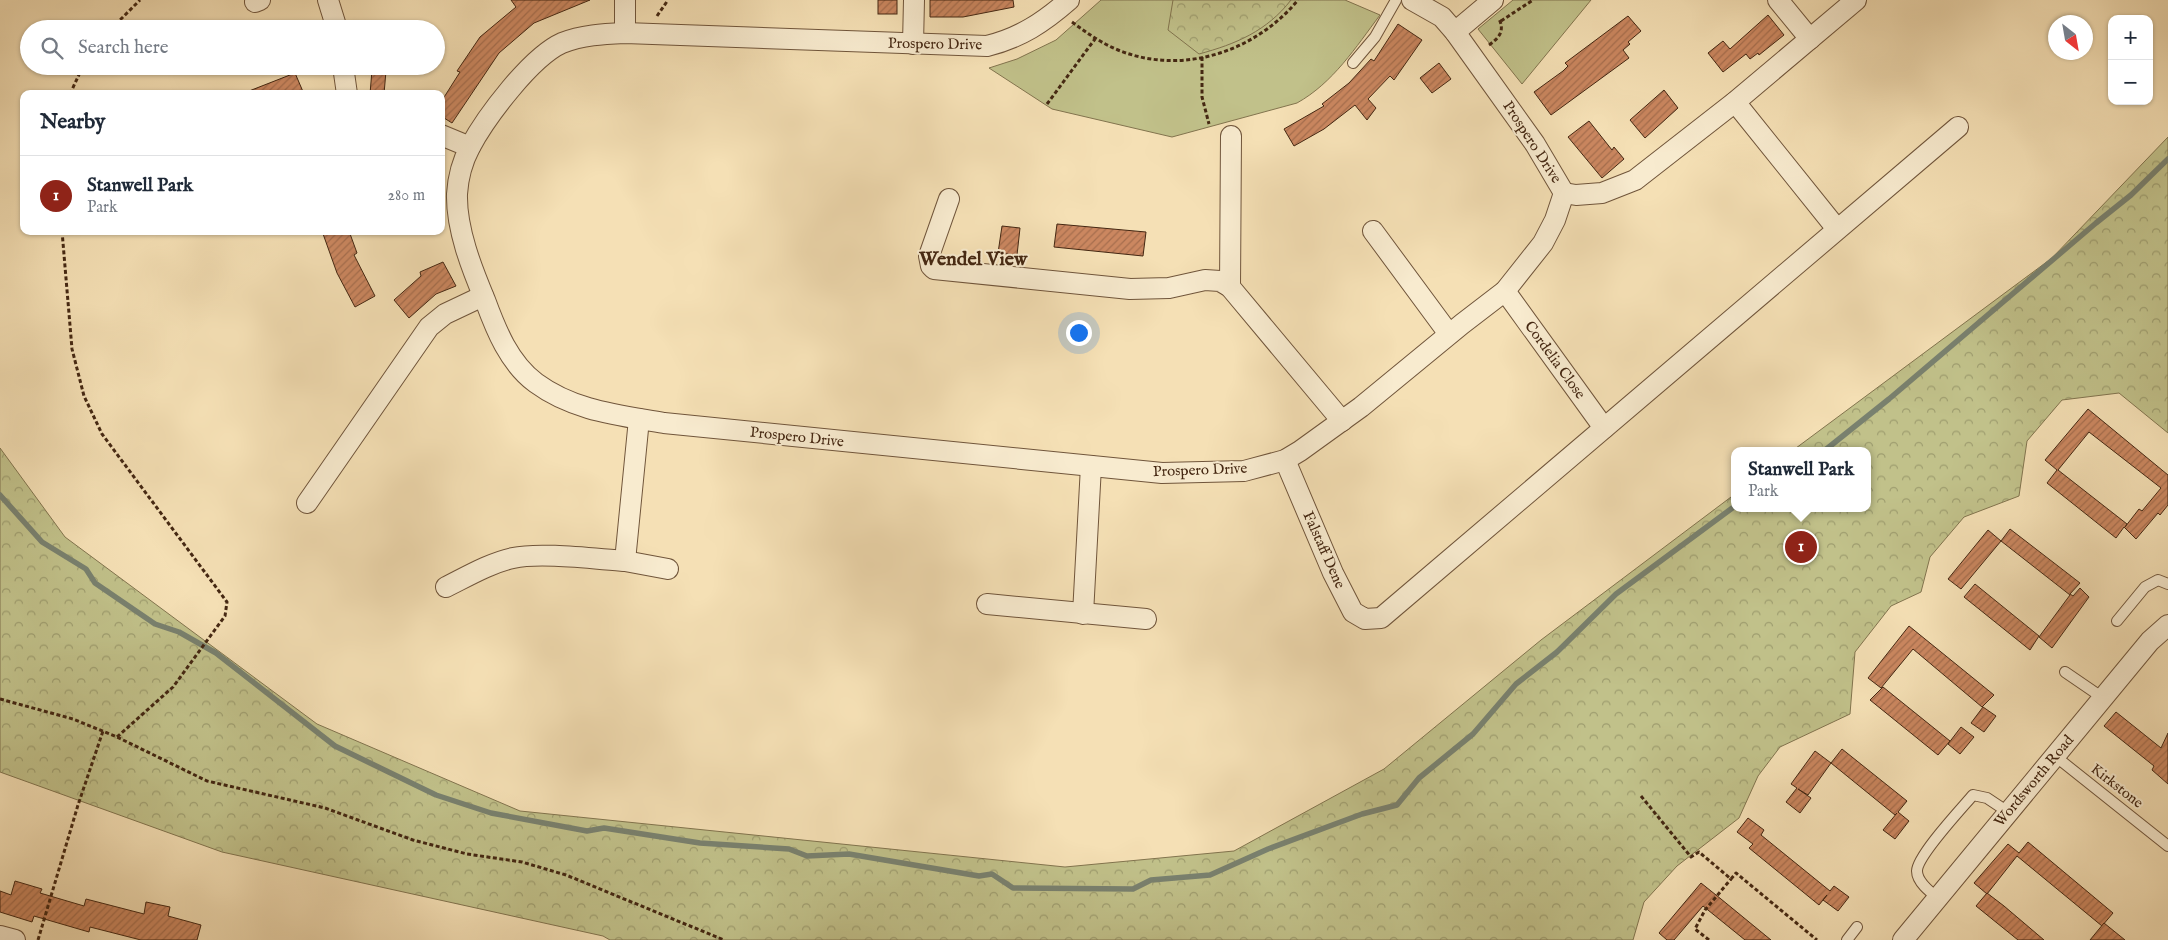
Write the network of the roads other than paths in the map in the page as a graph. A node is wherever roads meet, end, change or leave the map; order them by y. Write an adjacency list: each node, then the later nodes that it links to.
1 (328, 0): 10 (street)
2 (625, 0): 12 (street)
3 (914, 0): 14 (street)
4 (1069, 0): 14 (street, Prospero Drive)
5 (1396, 0): 15 (lane)
6 (1412, 0): 11 (street, Prospero Drive)
7 (1778, 0): 13 (street)
8 (1856, 0): 13 (street)
9 (1490, 2): 11 (street)
10 (334, 20)
11 (1455, 32): 23 (street, Prospero Drive)
12 (624, 33): 14 (street, Prospero Drive); 22 (street, Prospero Drive)
13 (1810, 40): 18 (street)
14 (913, 44)
15 (1353, 63)
16 (344, 75): 17 (street)
17 (346, 90)
18 (1735, 102): 23 (street); 25 (street)
19 (1958, 127): 25 (street)
20 (1231, 136): 27 (street)
21 (445, 137): 22 (street)
22 (470, 147): 29 (street, Prospero Drive)
23 (1564, 193): 28 (street, Prospero Drive)
24 (949, 198): 27 (street)
25 (1838, 228): 33 (street)
26 (1373, 231): 30 (street)
27 (1230, 287): 32 (street)
28 (1505, 291): 30 (street, Prospero Drive); 33 (street, Cordelia Close)
29 (483, 296): 31 (street, Prospero Drive); 36 (street)
30 (1449, 334): 32 (street, Prospero Drive)
31 (639, 419): 35 (street, Prospero Drive); 37 (street)
32 (1342, 421): 34 (street, Prospero Drive)
33 (1604, 428): 34 (street, Falstaff Dene)
34 (1285, 460): 35 (street, Prospero Drive)
35 (1090, 466): 42 (street)
36 (307, 503)
37 (625, 561): 38 (street); 40 (street)
38 (668, 568)
39 (2168, 584): 44 (lane)
40 (446, 587)
41 (987, 604): 42 (street)
42 (1083, 614): 43 (street)
43 (1146, 619)
44 (2118, 620)
45 (2168, 625): 47 (street, Wordsworth Road)
46 (2065, 672): 47 (lane)
47 (2103, 698): 48 (street, Wordsworth Road)
48 (2055, 756): 49 (street, Wordsworth Road); 51 (lane, Kirkstone)
49 (2008, 812): 52 (street, Wordsworth Road); 52 (lane)
50 (2168, 831): 51 (lane, Kirkstone)
51 (2164, 843)
52 (1938, 898): 57 (street, Wordsworth Road)
53 (1857, 926): 56 (lane)
54 (0, 936): 55 (street)
55 (15, 940)
56 (1847, 940)
57 (1903, 940)

